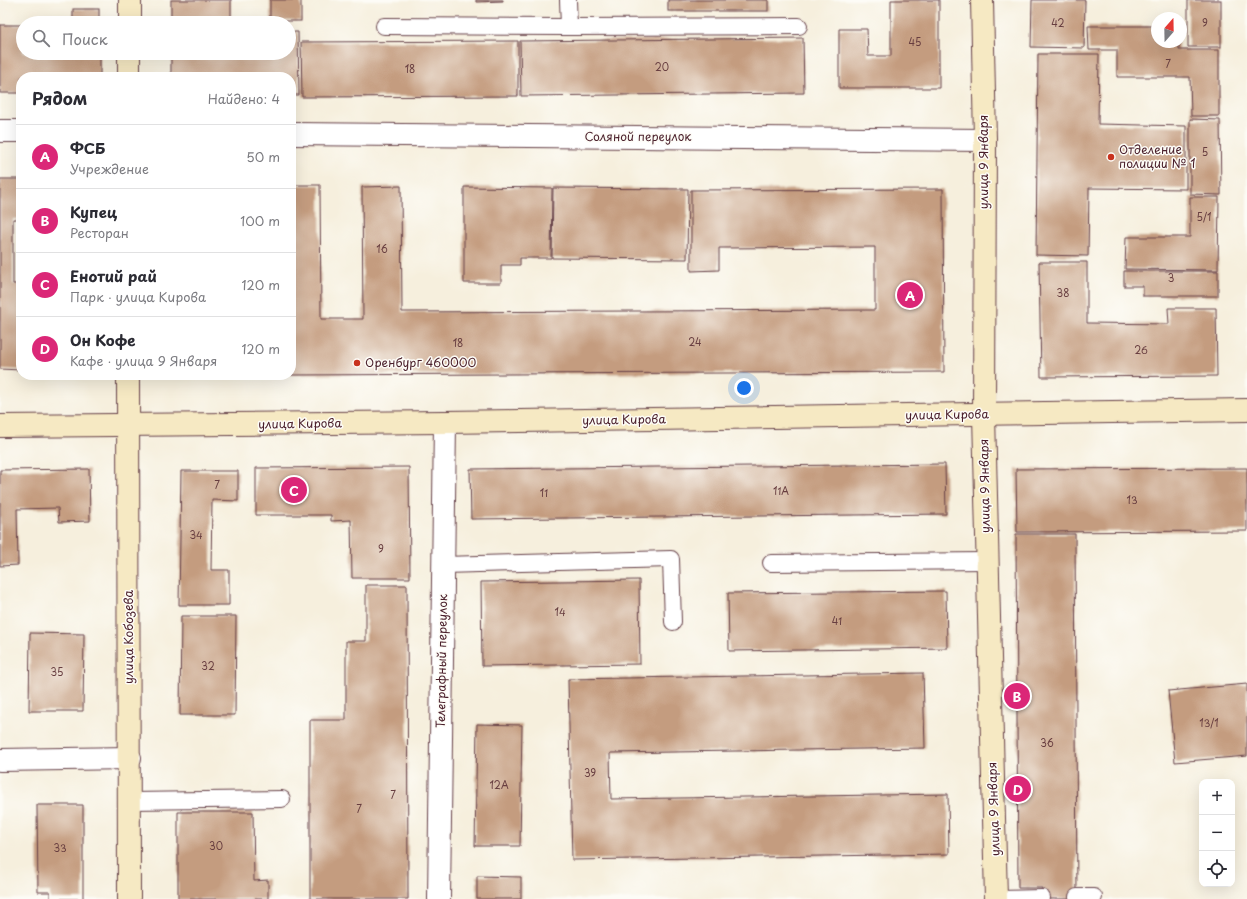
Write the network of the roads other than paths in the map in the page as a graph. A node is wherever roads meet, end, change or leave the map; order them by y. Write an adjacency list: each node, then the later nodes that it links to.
1 (130, 0): 4 (main road)
2 (568, 0): 7 (lane)
3 (982, 0): 13 (main road, улица 9 Января)
4 (130, 16)
5 (384, 26): 7 (lane)
6 (799, 26): 7 (lane)
7 (569, 27)
8 (129, 60): 9 (main road)
9 (129, 72)
10 (0, 131): 11 (street)
11 (16, 131)
12 (296, 134): 13 (street, Соляной переулок)
13 (985, 140): 16 (main road, улица 9 Января)
14 (128, 380): 19 (main road, улица Кобозева)
15 (1247, 410): 16 (main road, улица Кирова)
16 (984, 415): 17 (main road, улица Кирова); 20 (main road, улица 9 Января)
17 (445, 422): 19 (main road, улица Кирова); 22 (street, Телеграфный переулок)
18 (0, 426): 19 (main road, улица Кирова)
19 (128, 426): 24 (main road, улица Кобозева)
20 (987, 561): 21 (lane); 33 (main road, улица 9 Января)
21 (772, 563)
22 (443, 565): 23 (lane); 32 (street, Телеграфный переулок)
23 (673, 622)
24 (130, 758): 25 (street); 27 (main road, улица Кобозева)
25 (0, 760)
26 (282, 799): 27 (lane)
27 (130, 801): 31 (main road, улица Кобозева)
28 (1077, 897): 29 (lane)
29 (1094, 897)
30 (1042, 898): 33 (lane)
31 (129, 899)
32 (439, 899)
33 (997, 899)

